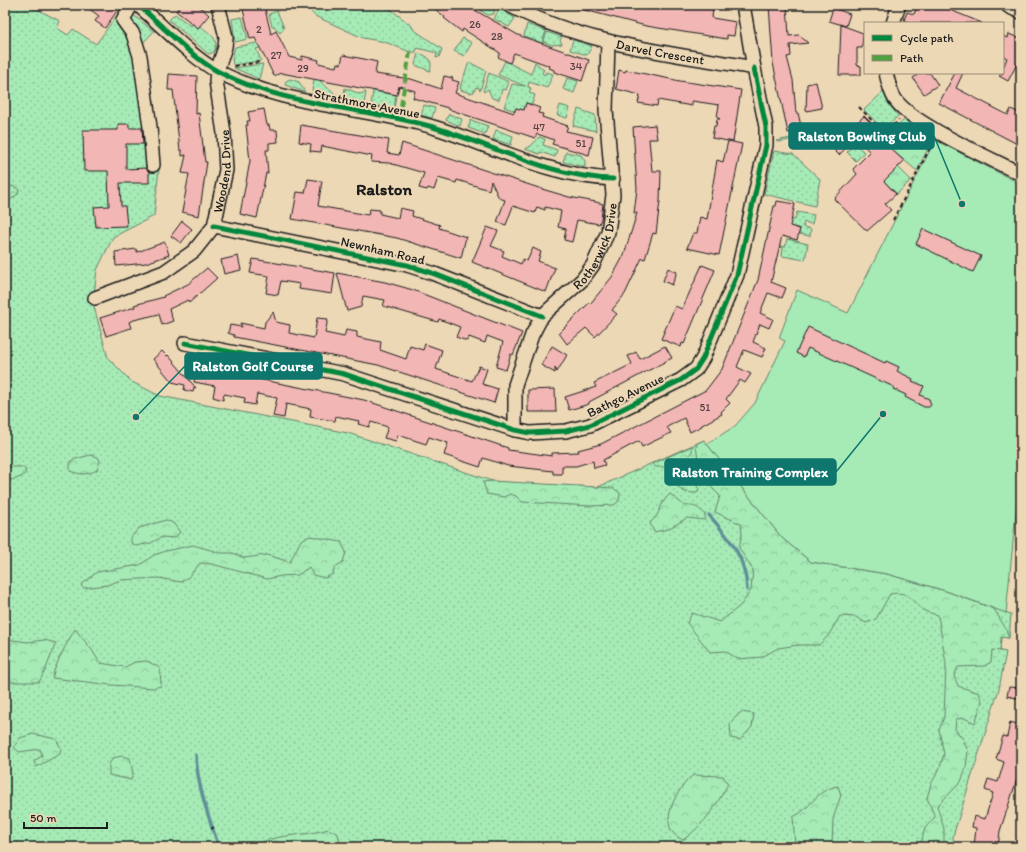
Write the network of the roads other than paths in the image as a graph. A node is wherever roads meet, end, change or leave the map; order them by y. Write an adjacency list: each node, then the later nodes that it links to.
1 (130, 5): 14 (street)
2 (138, 5): 12 (street, Strathmore Avenue)
3 (218, 5): 12 (street)
4 (509, 5): 10 (street, Darvel Crescent)
5 (743, 5): 11 (street)
6 (899, 5): 9 (street)
7 (1010, 5): 8 (main road)
8 (1021, 10)
9 (893, 22)
10 (608, 42): 11 (street, Darvel Crescent); 16 (street, Rotherwick Drive)
11 (754, 68): 21 (street, Bathgo Avenue)
12 (216, 71): 16 (street, Strathmore Avenue); 17 (street, Woodend Drive)
13 (886, 74): 15 (street)
14 (153, 164)
15 (1021, 174)
16 (613, 179): 19 (street, Rotherwick Drive)
17 (214, 226): 18 (street, Woodend Drive); 19 (street, Newnham Road)
18 (95, 298)
19 (542, 316): 21 (street, Rotherwick Drive)
20 (185, 343): 21 (street, Bathgo Avenue)
21 (515, 430)

